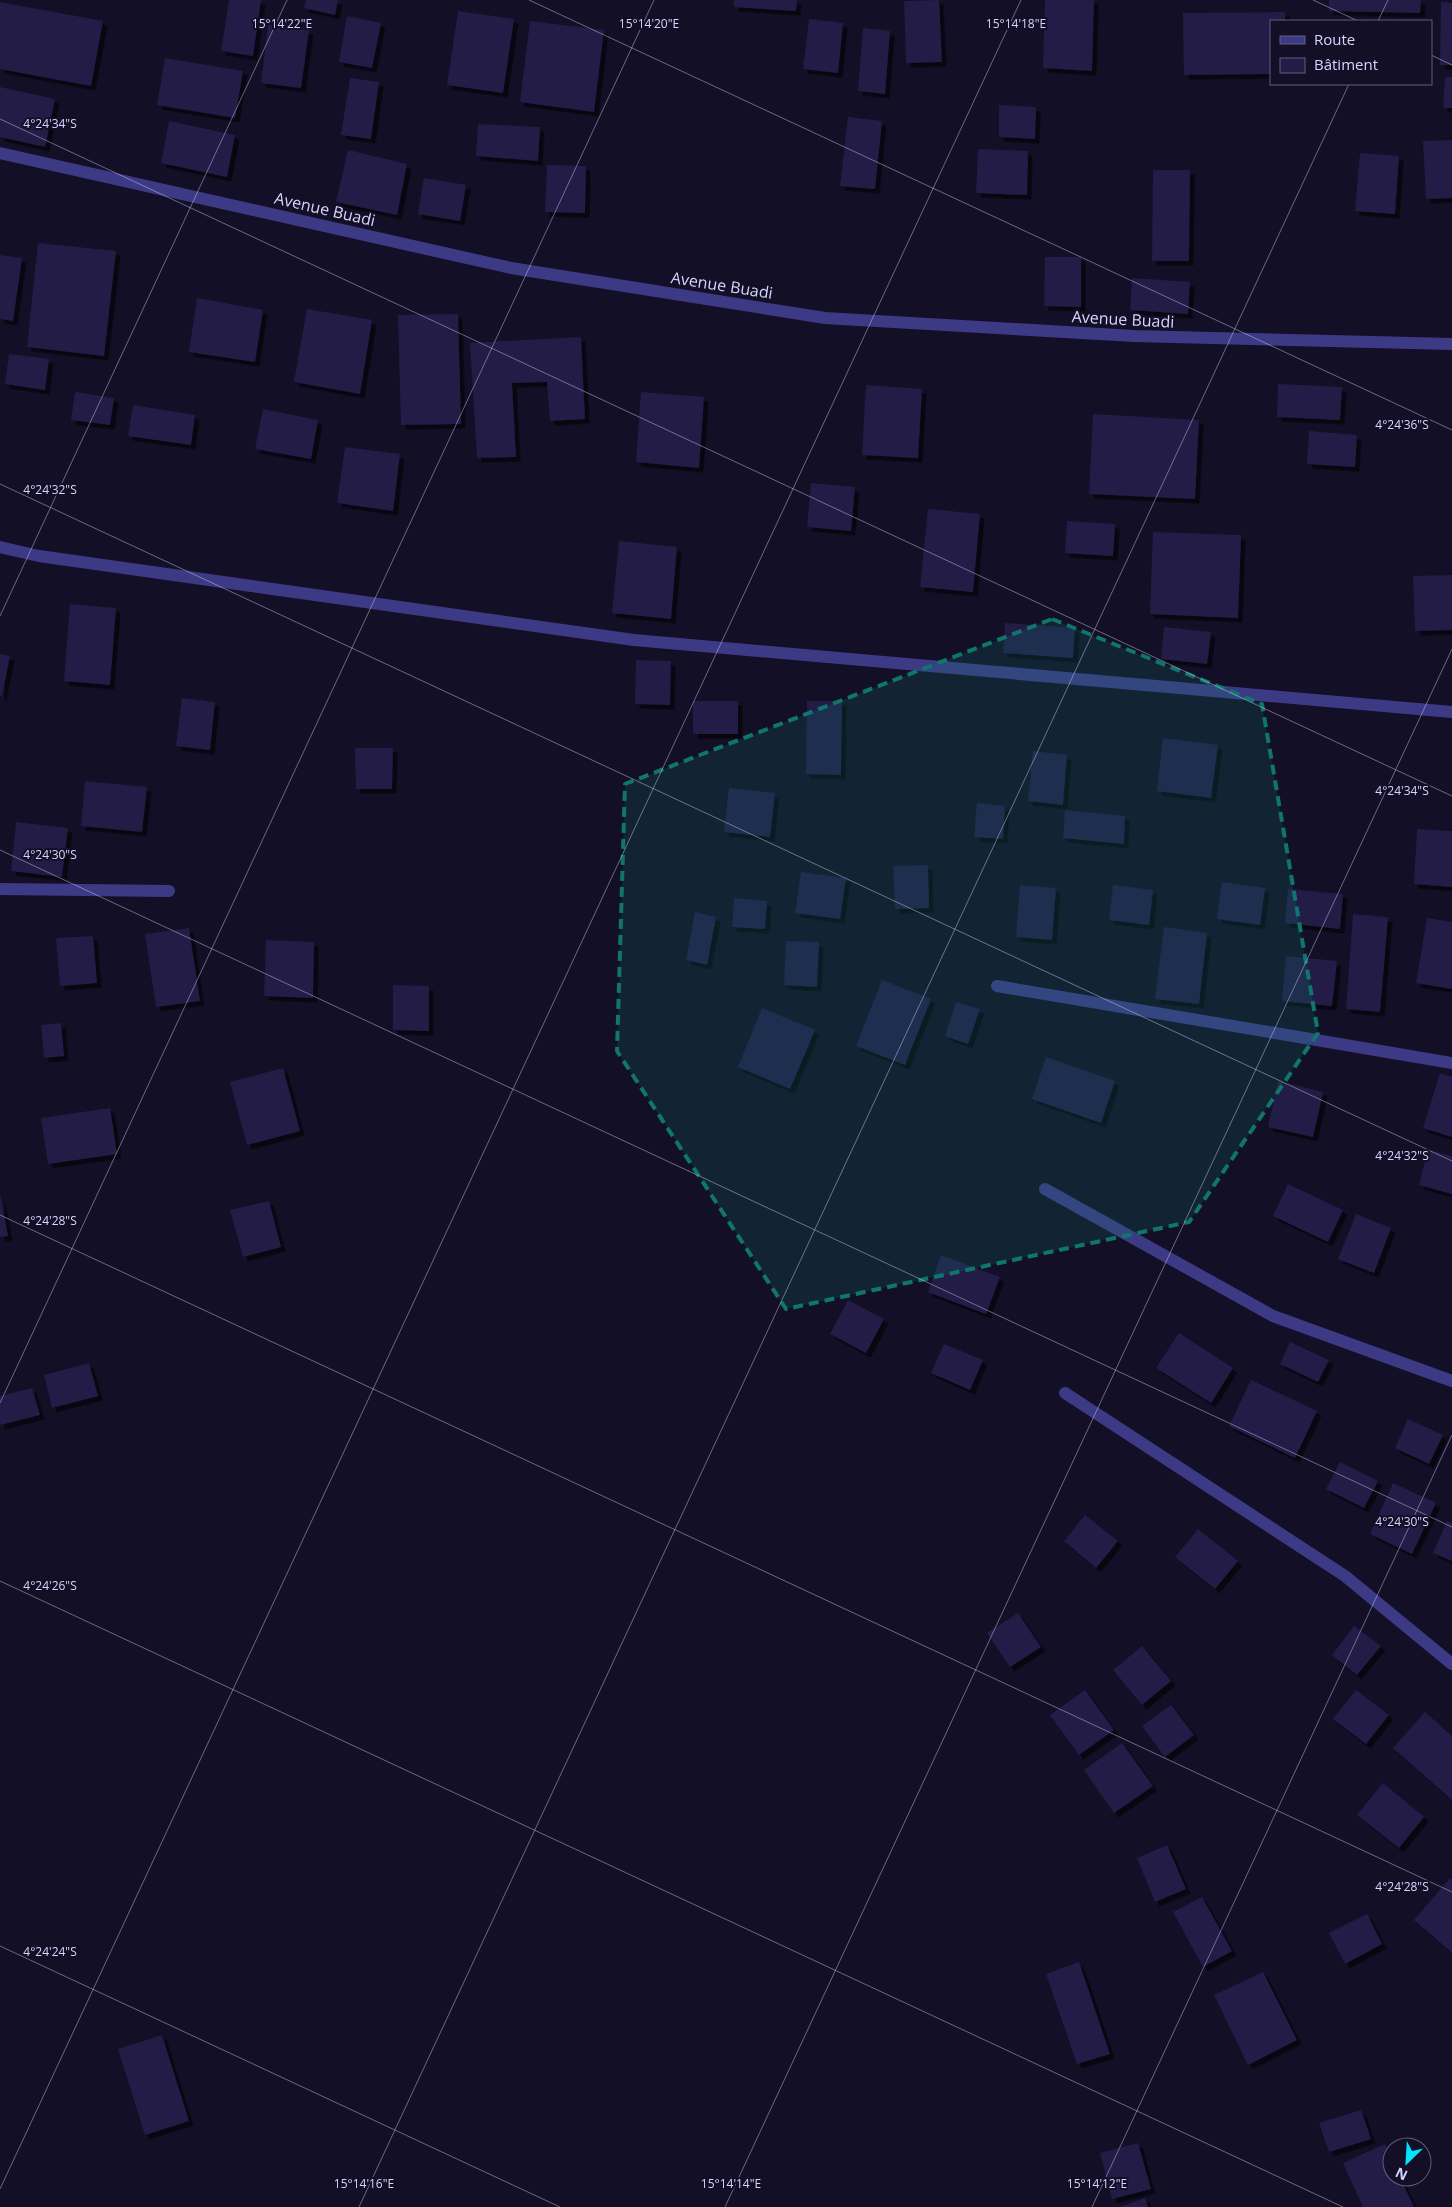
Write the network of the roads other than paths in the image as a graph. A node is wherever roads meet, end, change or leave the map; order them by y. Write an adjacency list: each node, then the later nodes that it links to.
1 (0, 153): 2 (street, Avenue Buadi)
2 (1452, 344)
3 (0, 547): 4 (street)
4 (1452, 712)
5 (0, 889): 6 (street)
6 (168, 891)
7 (997, 986): 8 (street)
8 (1452, 1063)
9 (1045, 1189): 10 (street)
10 (1452, 1381)
11 (1065, 1393): 12 (street)
12 (1452, 1664)

